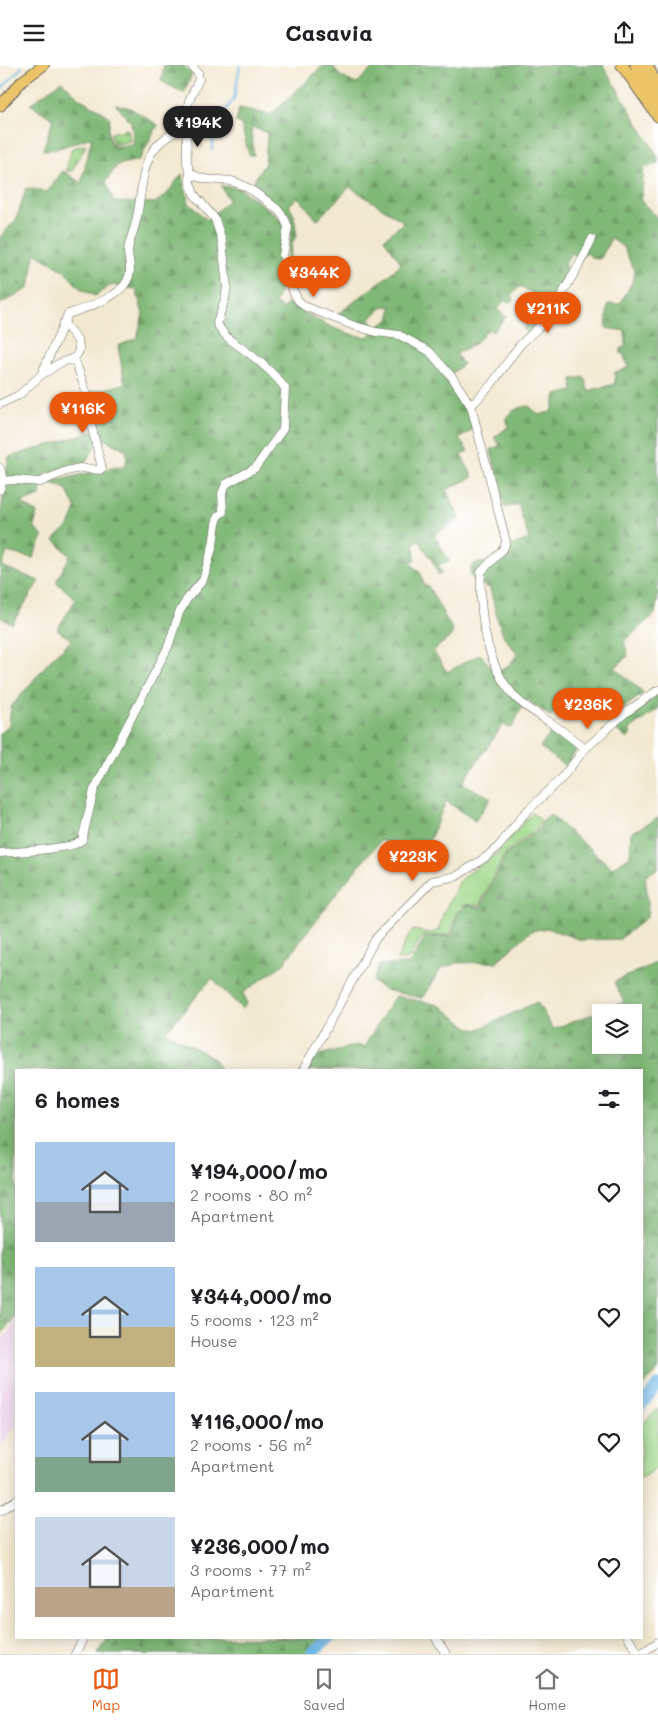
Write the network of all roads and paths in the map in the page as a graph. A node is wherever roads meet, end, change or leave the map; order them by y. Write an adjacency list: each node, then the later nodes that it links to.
1 (44, 65): 7 (main road)
2 (192, 65): 10 (street)
3 (622, 65): 9 (highway)
4 (636, 65): 8 (highway)
5 (647, 65): 6 (highway)
6 (658, 88)
7 (0, 106)
8 (658, 106)
9 (658, 116)
10 (186, 127): 11 (street); 13 (street)
11 (190, 172): 17 (street); 23 (street)
12 (592, 239): 17 (street)
13 (63, 323): 14 (street); 15 (street)
14 (74, 357): 15 (street); 19 (street)
15 (41, 375): 16 (street)
16 (0, 405)
17 (471, 407): 22 (street)
18 (0, 468): 19 (street)
19 (3, 481): 20 (street)
20 (0, 489)
21 (658, 690): 22 (street)
22 (585, 749): 24 (street)
23 (0, 853)
24 (304, 1069)
25 (15, 1501): 26 (street)
26 (0, 1511)
27 (83, 1639): 31 (street)
28 (436, 1639): 32 (street)
29 (629, 1639): 33 (street)
30 (658, 1642): 33 (street)
31 (75, 1654)
32 (446, 1654)
33 (639, 1654)

